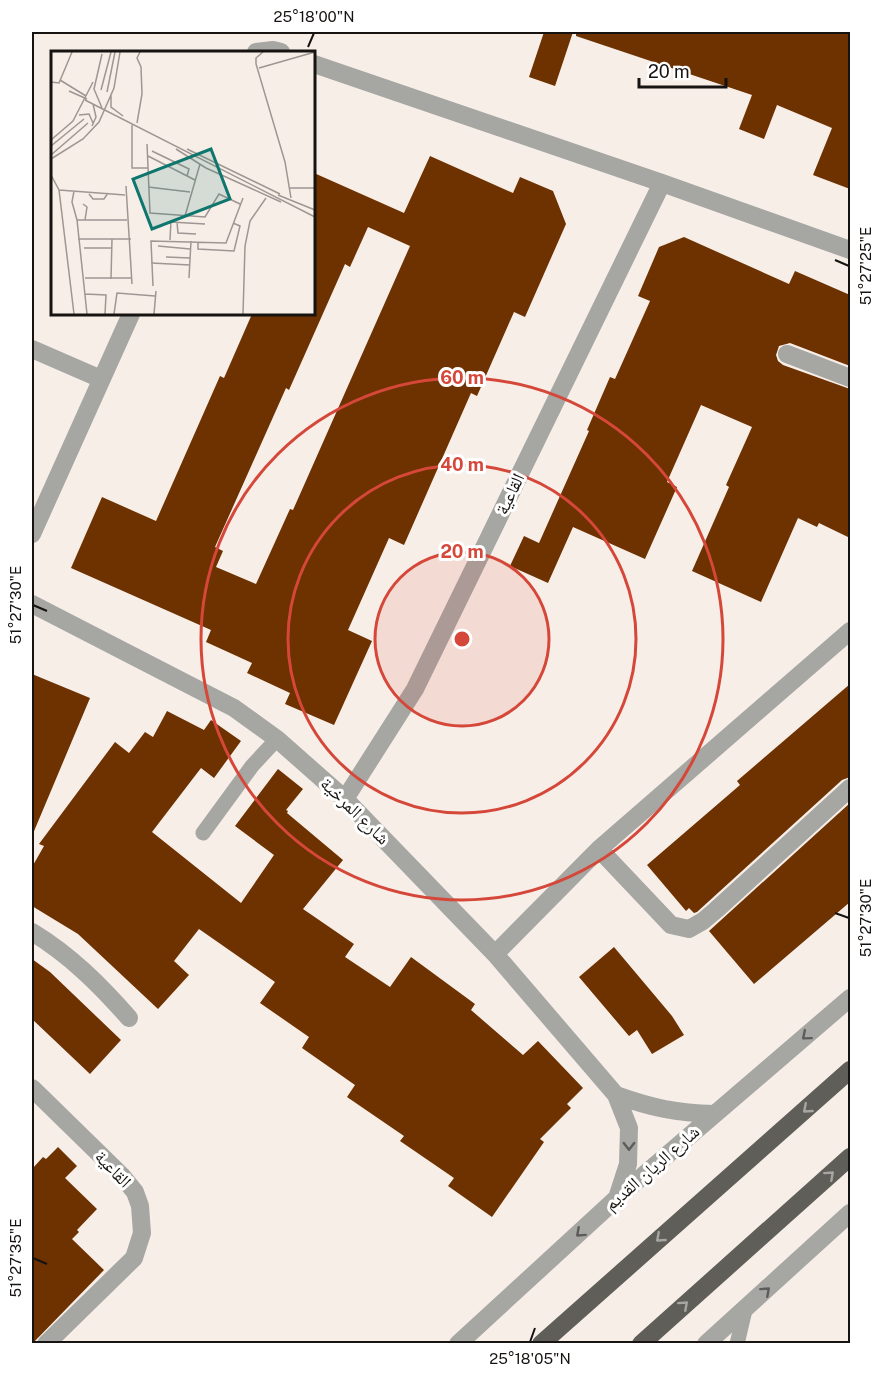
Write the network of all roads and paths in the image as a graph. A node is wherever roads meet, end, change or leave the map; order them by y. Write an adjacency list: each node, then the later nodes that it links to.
1 (315, 64): 2 (street)
2 (662, 183): 3 (street); 14 (street, القاعية)
3 (850, 250)
4 (131, 315): 8 (street)
5 (32, 349): 8 (street)
6 (787, 354): 7 (street)
7 (850, 378)
8 (101, 379): 9 (street)
9 (32, 534)
10 (32, 604): 12 (street, شارع المرخية)
11 (850, 631): 16 (street)
12 (277, 739): 14 (street, شارع المرخية); 15 (lane)
13 (850, 788): 16 (street)
14 (345, 799): 18 (street, شارع المرخية)
15 (203, 833)
16 (600, 849): 18 (street)
17 (32, 932): 20 (street)
18 (495, 954): 23 (street, شارع المرخية)
19 (850, 998): 24 (street, شارع الريان القديم, one-way to 24)
20 (129, 1018)
21 (850, 1071): 31 (highway, one-way to 31)
22 (32, 1088): 29 (street, القاعية)
23 (616, 1095): 24 (street); 26 (street, شارع المرخية, one-way to 26)
24 (714, 1114): 26 (street, شارع الريان القديم)
25 (850, 1157): 32 (highway, one-way to 25)
26 (617, 1198): 30 (street, شارع الريان القديم, one-way to 30)
27 (850, 1213): 28 (street, one-way to 27)
28 (745, 1310): 33 (street); 34 (lane)
29 (46, 1344)
30 (458, 1344)
31 (541, 1344)
32 (640, 1344)
33 (706, 1344)
34 (737, 1344)

